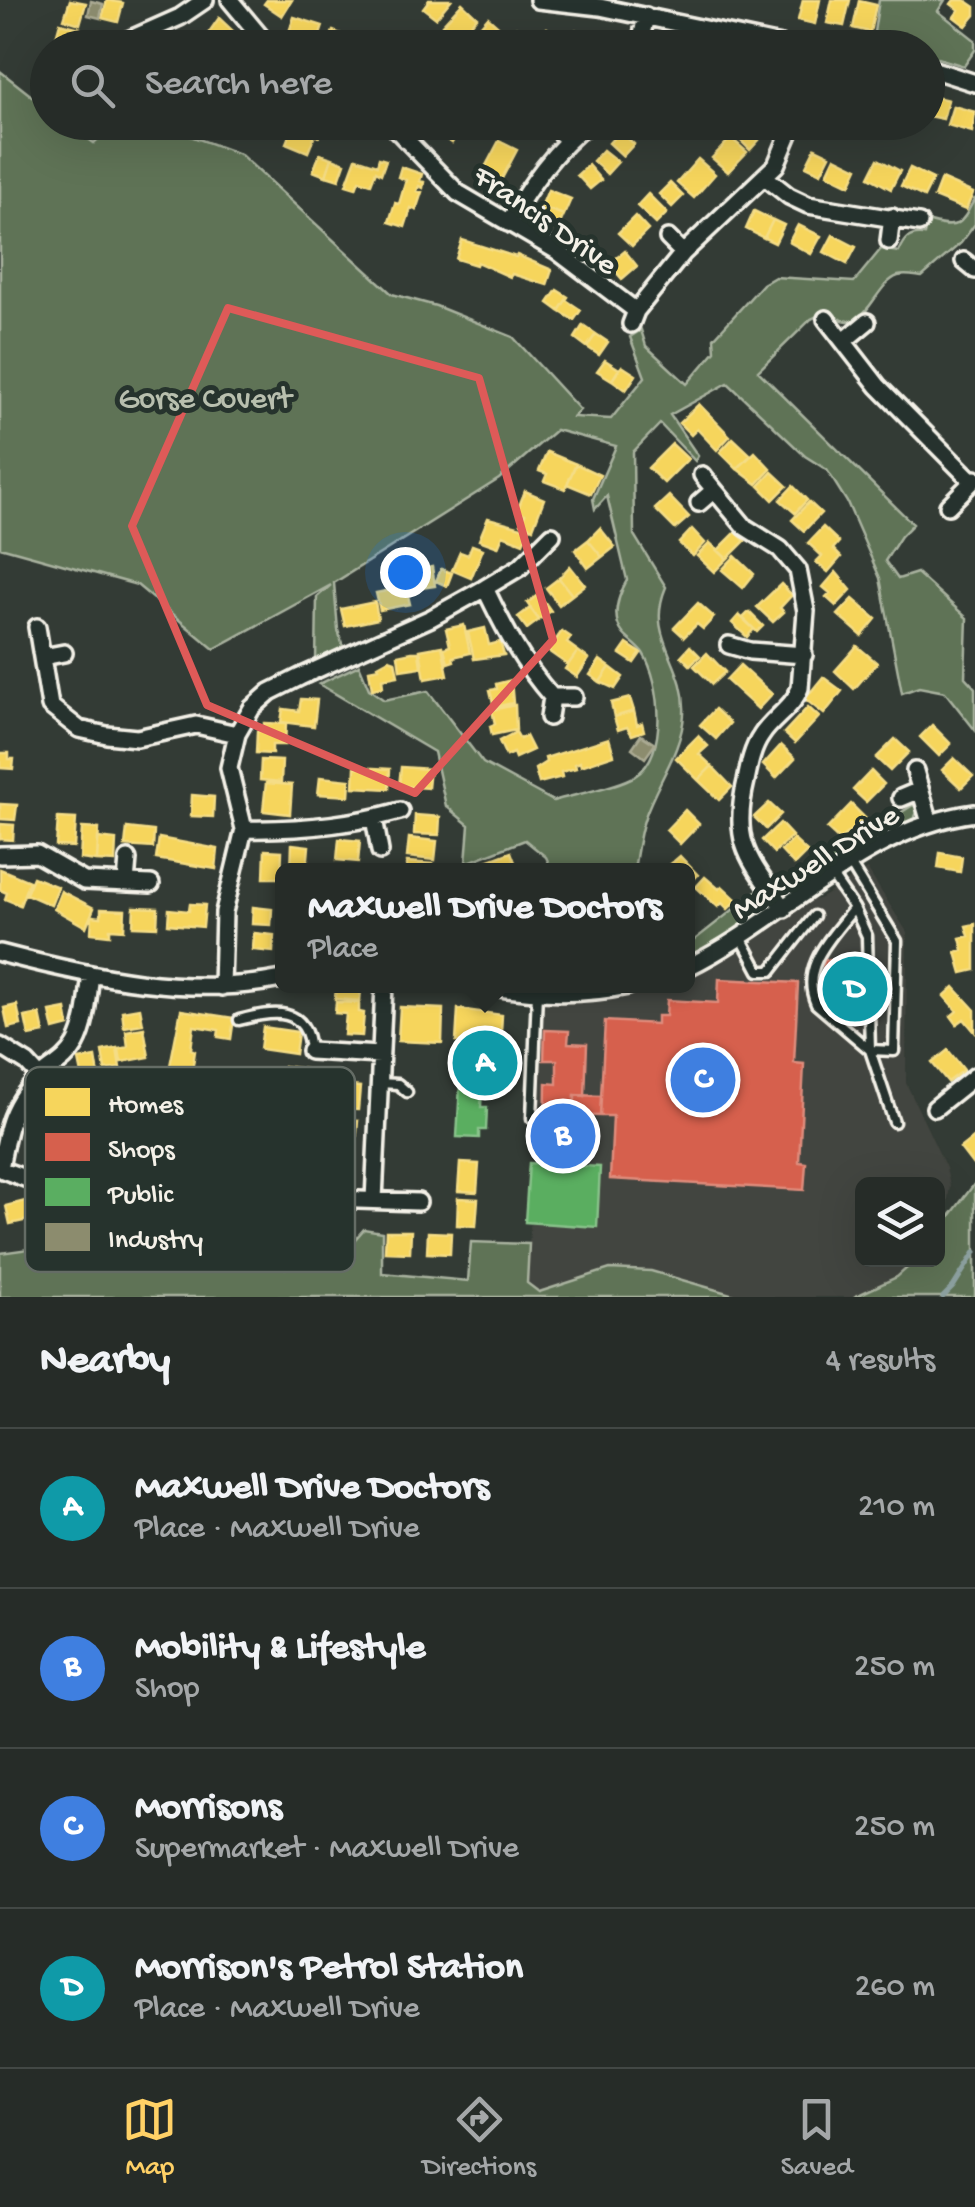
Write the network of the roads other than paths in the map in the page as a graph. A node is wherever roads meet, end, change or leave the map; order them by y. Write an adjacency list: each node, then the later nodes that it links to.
1 (206, 0): 5 (street)
2 (230, 0): 6 (street)
3 (550, 1): 4 (street)
4 (646, 16): 7 (street); 8 (street)
5 (151, 30)
6 (255, 30)
7 (643, 30)
8 (712, 30)
9 (945, 73): 10 (street)
10 (975, 83)
11 (406, 140): 16 (street, Francis Drive)
12 (568, 140): 16 (street)
13 (786, 140): 14 (street)
14 (765, 177): 15 (street); 20 (street)
15 (892, 217): 17 (street); 19 (street)
16 (508, 222): 20 (street, Francis Drive)
17 (919, 223)
18 (668, 238): 20 (street)
19 (888, 241)
20 (683, 252)
21 (826, 319): 23 (street)
22 (866, 322): 23 (street)
23 (844, 341): 25 (street)
24 (702, 475): 26 (street)
25 (974, 480): 28 (street)
26 (714, 490): 27 (street); 34 (street)
27 (698, 503)
28 (948, 506)
29 (552, 535): 30 (street)
30 (485, 588): 36 (street); 39 (street)
31 (37, 626): 35 (street)
32 (730, 645): 34 (street)
33 (64, 653): 35 (street)
34 (804, 656): 55 (street)
35 (42, 657): 39 (street)
36 (552, 697): 37 (street); 38 (street)
37 (574, 697)
38 (549, 717)
39 (237, 734): 47 (street)
40 (915, 771): 41 (street)
41 (920, 790): 42 (street); 46 (street)
42 (901, 798)
43 (400, 811): 45 (street)
44 (975, 813): 46 (street, Maxwell Drive)
45 (374, 818): 47 (street); 48 (street)
46 (930, 822): 51 (street, Maxwell Drive)
47 (244, 828): 63 (street)
48 (380, 852)
49 (0, 856): 53 (street)
50 (128, 858): 53 (street)
51 (850, 864): 52 (street, Maxwell Drive); 68 (lane)
52 (832, 876): 55 (street, Maxwell Drive); 56 (lane)
53 (126, 884): 54 (street)
54 (150, 884)
55 (784, 908): 58 (street, Maxwell Drive)
56 (854, 908): 68 (lane); 68 (lane)
57 (814, 916): 58 (lane)
58 (741, 937): 60 (street, Maxwell Drive)
59 (0, 953): 61 (street)
60 (695, 963)
61 (91, 974): 63 (street); 72 (street)
62 (275, 980): 63 (street)
63 (222, 987)
64 (384, 993): 70 (street)
65 (537, 993): 78 (lane)
66 (239, 1020): 69 (lane)
67 (0, 1046): 71 (street)
68 (870, 1050): 79 (lane)
69 (310, 1051): 70 (street)
70 (383, 1058): 74 (street)
71 (30, 1067)
72 (55, 1067)
73 (975, 1076): 77 (street)
74 (379, 1083): 75 (lane); 83 (street)
75 (408, 1092)
76 (25, 1097): 80 (street)
77 (935, 1108)
78 (532, 1118)
79 (894, 1122)
80 (0, 1169): 81 (street)
81 (25, 1178)
82 (355, 1199): 83 (street)
83 (374, 1200): 84 (street)
84 (418, 1202)

